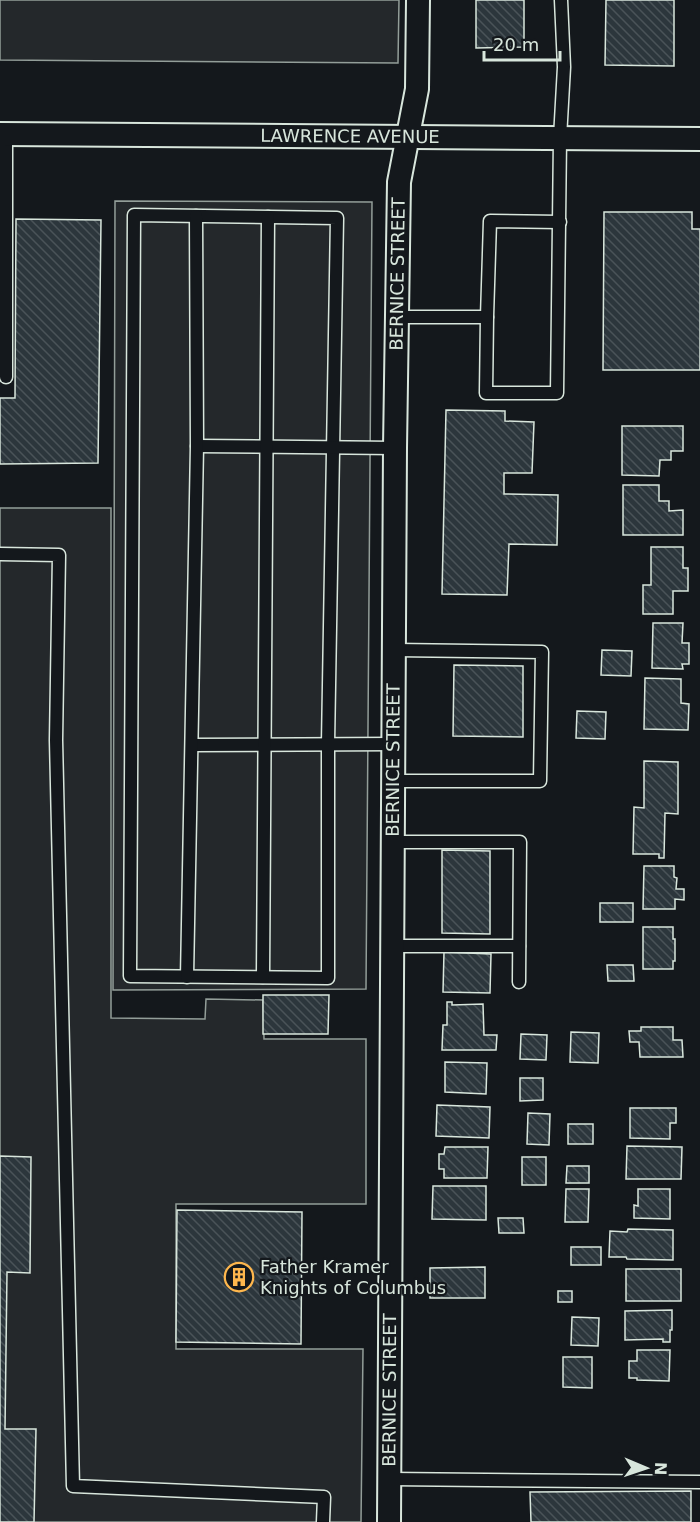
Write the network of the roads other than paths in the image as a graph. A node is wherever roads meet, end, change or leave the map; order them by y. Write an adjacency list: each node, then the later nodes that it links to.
1 (418, 0): 4 (street, BERNICE STREET)
2 (561, 0): 5 (lane)
3 (3, 134): 4 (street, LAWRENCE AVENUE); 12 (lane)
4 (408, 137): 5 (street, LAWRENCE AVENUE); 10 (street, BERNICE STREET)
5 (560, 138): 6 (street, LAWRENCE AVENUE); 9 (lane)
6 (700, 139)
7 (196, 216): 8 (lane); 13 (lane); 27 (lane)
8 (268, 217): 14 (lane); 15 (lane)
9 (560, 222): 11 (lane); 11 (lane)
10 (398, 317): 11 (lane); 16 (street, BERNICE STREET)
11 (487, 317)
12 (6, 377)
13 (197, 446): 14 (lane); 22 (lane)
14 (266, 447): 15 (lane); 19 (lane)
15 (333, 447): 16 (lane); 20 (lane)
16 (395, 448): 18 (street, BERNICE STREET)
17 (0, 554): 32 (lane)
18 (394, 650): 21 (street, BERNICE STREET); 23 (lane)
19 (264, 744): 20 (lane); 22 (lane); 28 (lane)
20 (328, 744): 21 (lane); 28 (lane)
21 (395, 744): 23 (street, BERNICE STREET)
22 (192, 745): 27 (lane)
23 (394, 781): 24 (street, BERNICE STREET)
24 (394, 842): 25 (street, BERNICE STREET); 26 (lane)
25 (393, 946): 26 (lane); 30 (street, BERNICE STREET)
26 (519, 946): 29 (lane)
27 (187, 977): 28 (lane)
28 (262, 977)
29 (519, 982)
30 (390, 1479): 31 (lane); 33 (street, BERNICE STREET)
31 (700, 1482)
32 (323, 1522)
33 (389, 1522)

